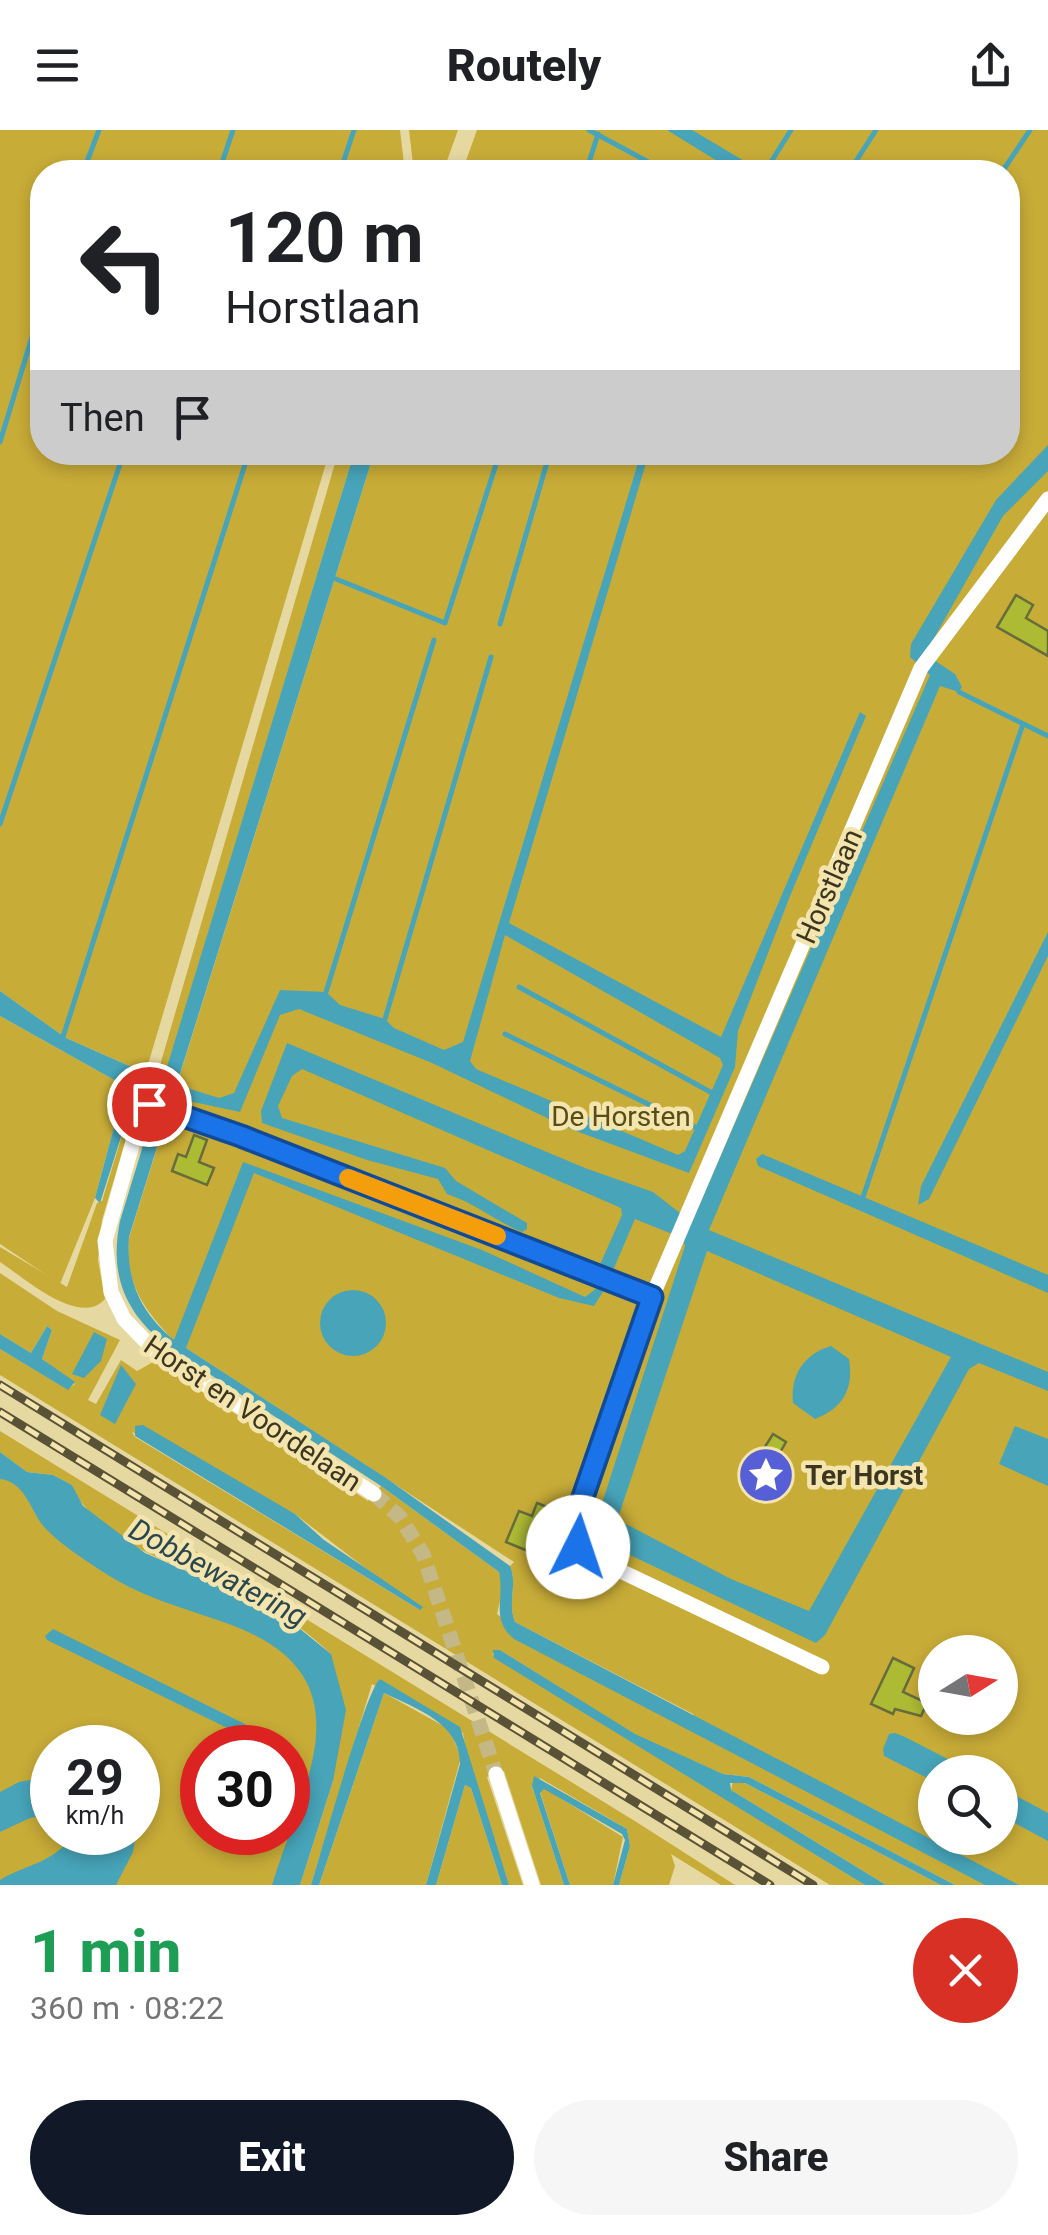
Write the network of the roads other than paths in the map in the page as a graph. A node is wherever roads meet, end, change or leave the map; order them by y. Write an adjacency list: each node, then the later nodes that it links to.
1 (1048, 499): 2 (street, Horstlaan)
2 (652, 1297): 3 (street, Horst en Voordelaan); 4 (street, Horstlaan)
3 (374, 1494)
4 (822, 1667)
5 (496, 1774): 6 (street)
6 (532, 1885)

